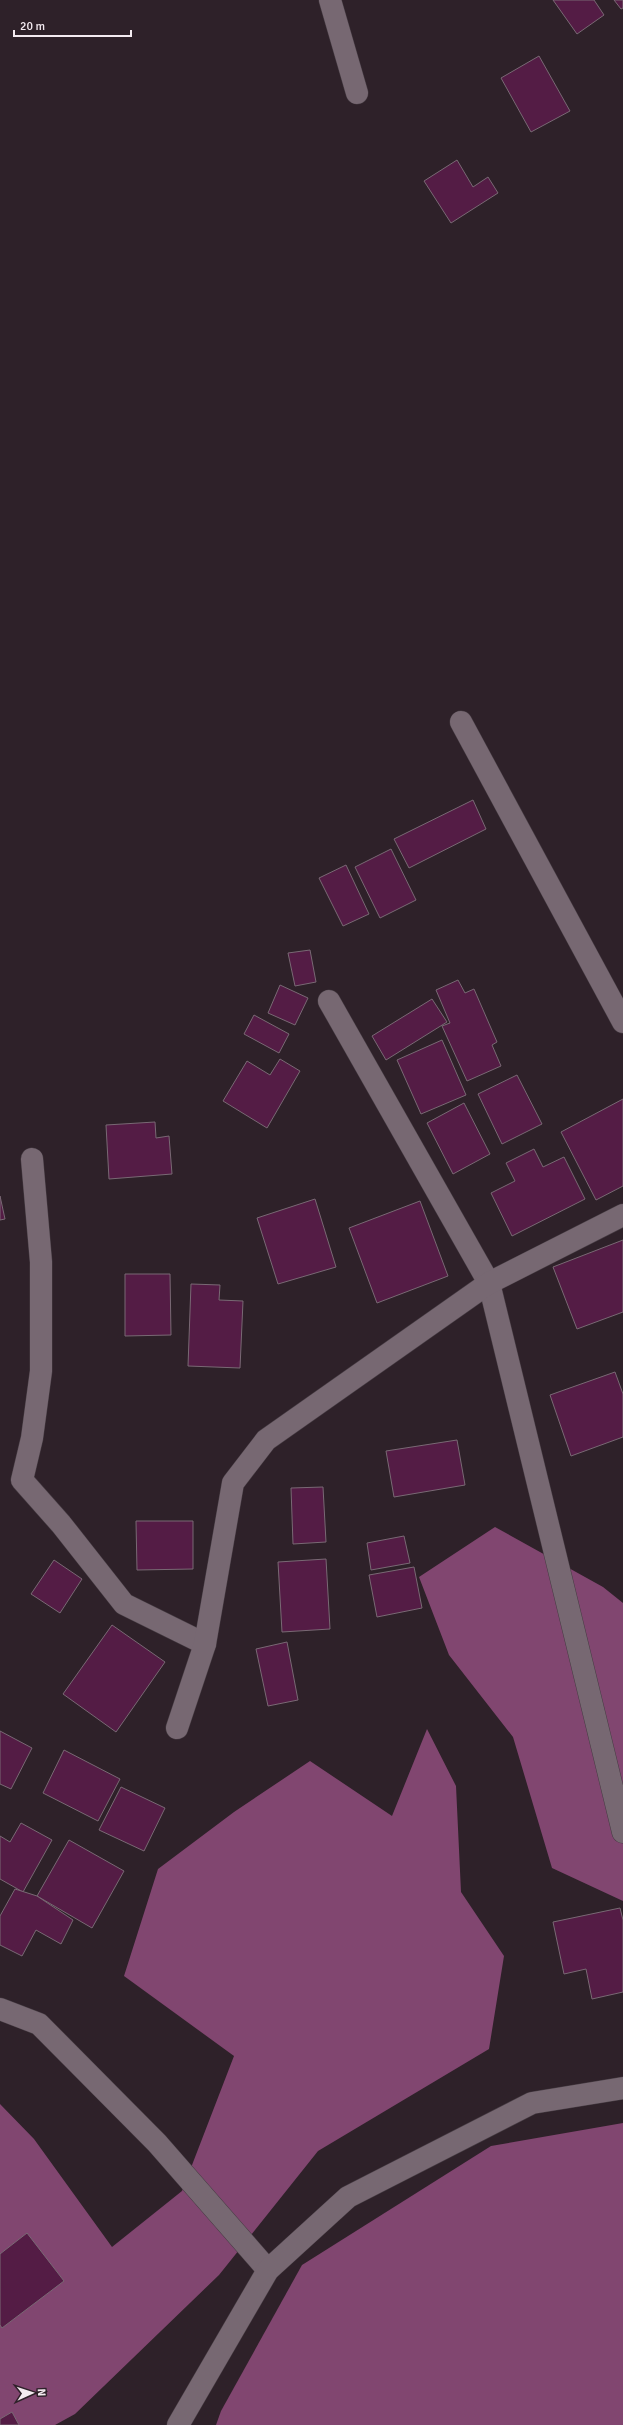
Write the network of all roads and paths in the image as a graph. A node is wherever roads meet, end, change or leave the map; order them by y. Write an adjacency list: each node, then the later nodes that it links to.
1 (330, 0): 2 (street)
2 (357, 93)
3 (461, 722): 5 (street)
4 (329, 1001): 8 (street)
5 (623, 1022)
6 (32, 1159): 9 (street)
7 (623, 1215): 8 (street)
8 (489, 1283): 9 (street); 11 (street)
9 (205, 1644): 10 (street)
10 (177, 1728)
11 (623, 1832)
12 (0, 2009): 14 (street)
13 (623, 2088): 14 (street)
14 (268, 2270): 15 (street)
15 (178, 2425)

